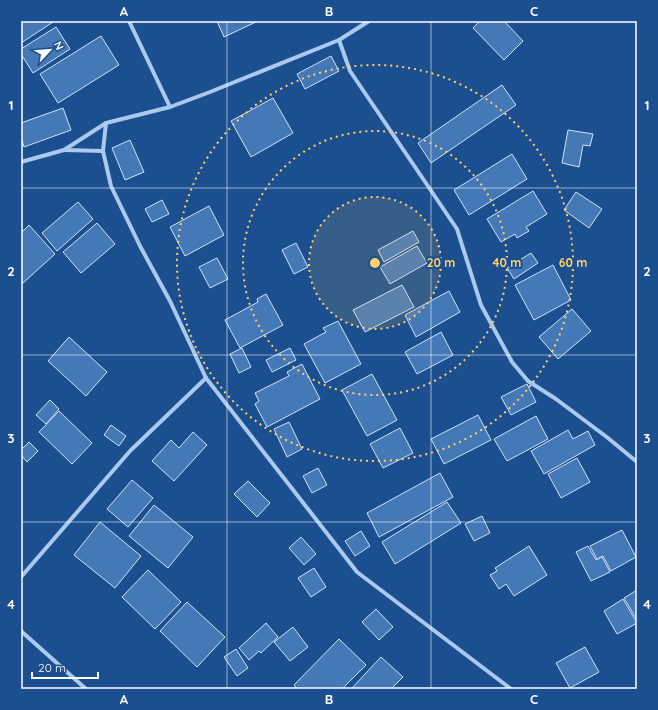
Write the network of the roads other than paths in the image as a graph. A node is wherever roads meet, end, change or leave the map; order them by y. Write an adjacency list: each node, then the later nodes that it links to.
1 (129, 21): 4 (street)
2 (369, 21): 3 (street)
3 (339, 40): 4 (street); 10 (street)
4 (170, 107): 5 (street)
5 (106, 123): 6 (street); 7 (street)
6 (64, 150): 7 (street); 8 (street)
7 (103, 151): 9 (street)
8 (21, 162)
9 (206, 378): 11 (street); 14 (street)
10 (637, 462)
11 (21, 577)
12 (21, 631): 13 (street)
13 (86, 689)
14 (511, 689)

